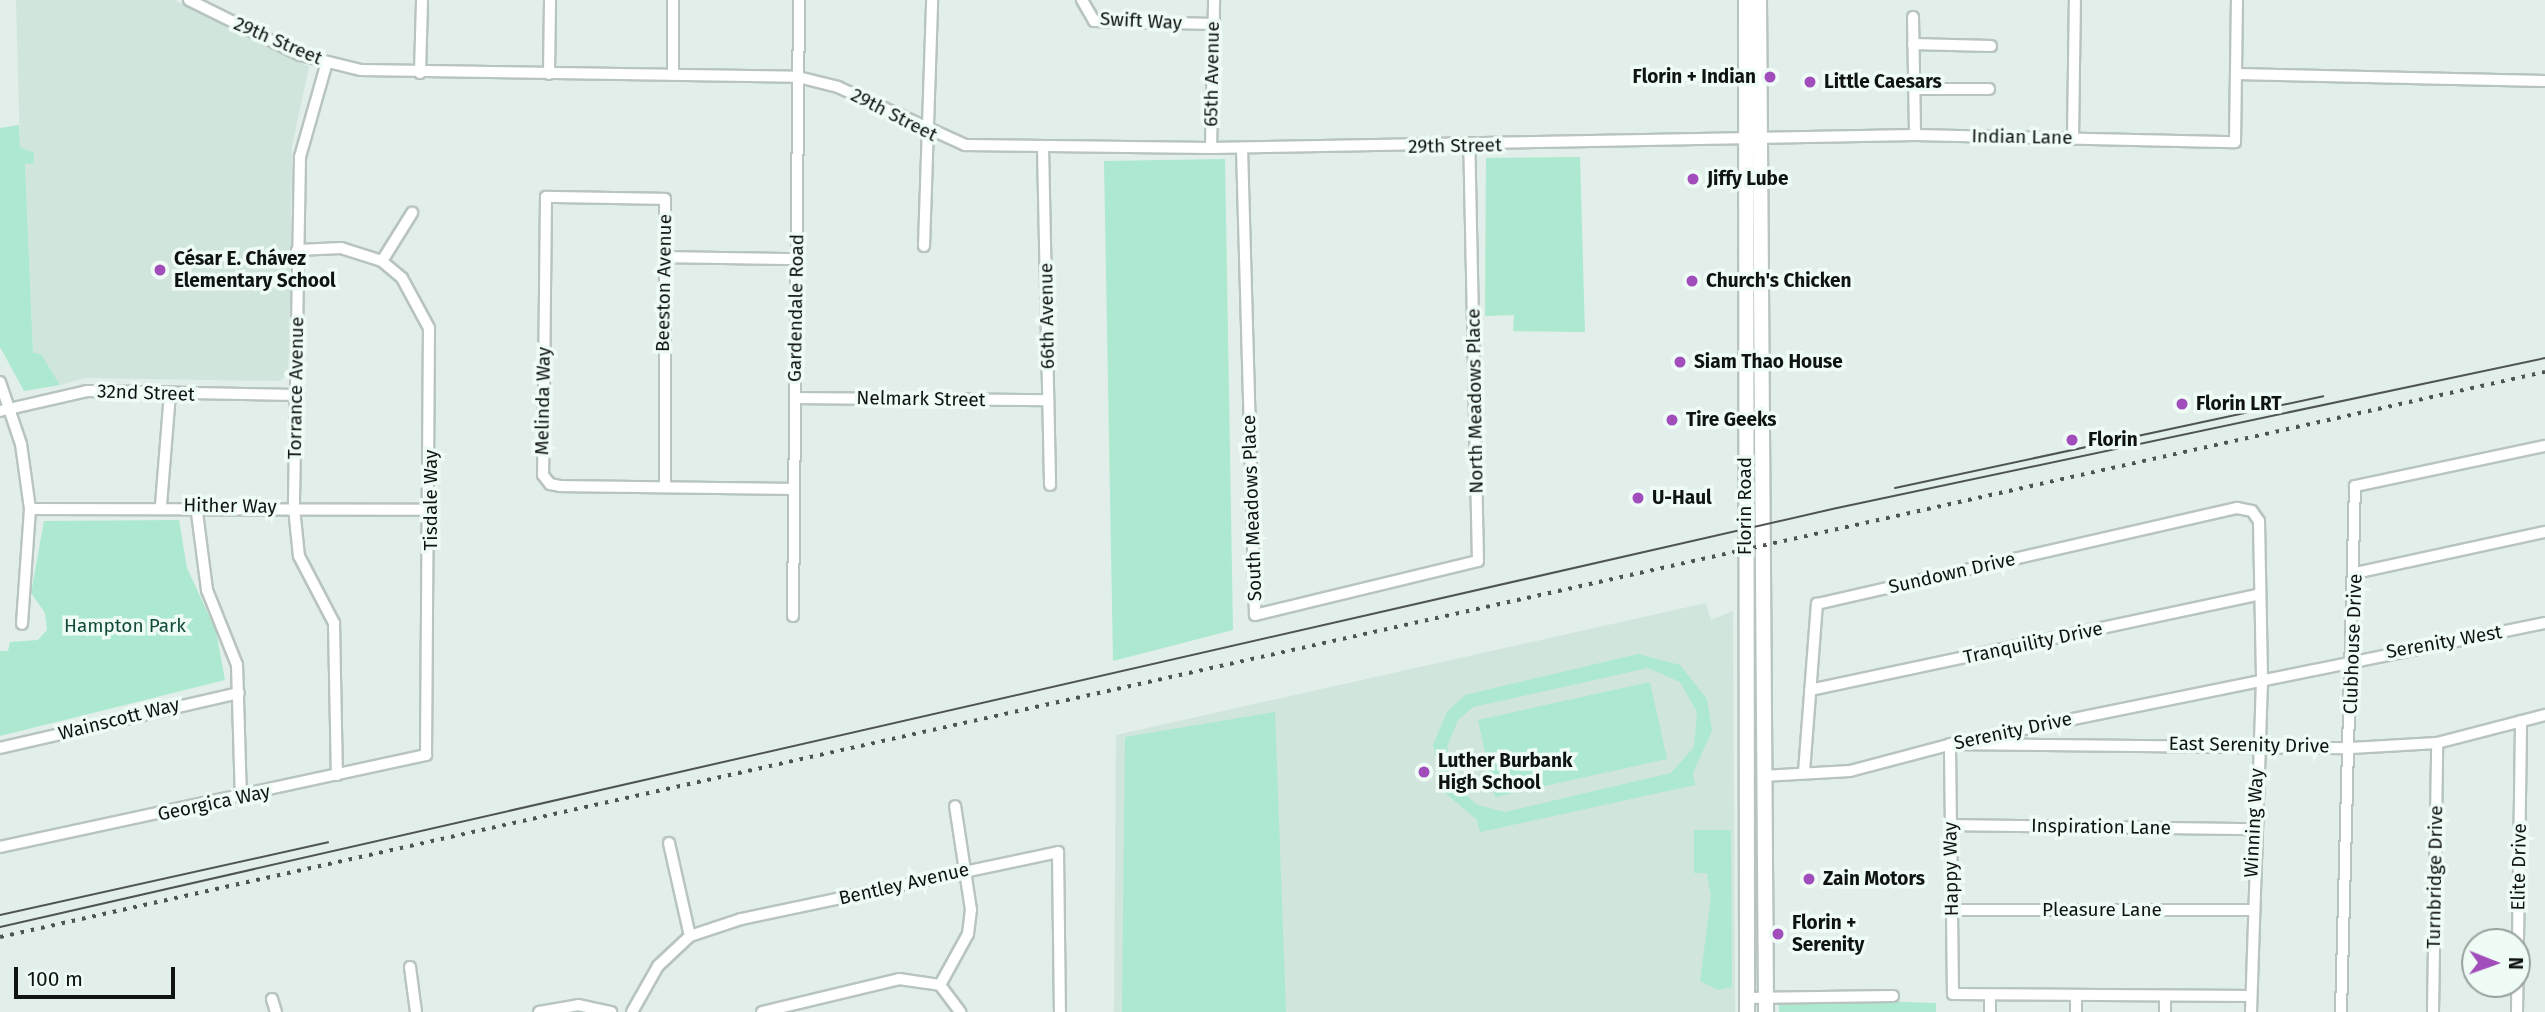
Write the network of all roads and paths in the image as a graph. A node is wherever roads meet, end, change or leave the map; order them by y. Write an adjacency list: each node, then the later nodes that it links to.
1 (189, 0): 17 (street, 29th Street)
2 (422, 0): 18 (street)
3 (550, 0): 19 (street)
4 (673, 0): 21 (street)
5 (799, 0): 22 (street, Gardendale Road)
6 (932, 0): 26 (street)
7 (1082, 0): 14 (street, Swift Way)
8 (1214, 0): 14 (street, 65th Avenue)
9 (1746, 0): 29 (main road, Florin Road)
10 (1759, 0): 30 (main road, Florin Road)
11 (2075, 0): 28 (street)
12 (2237, 0): 20 (street)
13 (1913, 17): 15 (street)
14 (1213, 24): 33 (street, 65th Avenue)
15 (1913, 44): 16 (street); 24 (street)
16 (1991, 46)
17 (327, 62): 18 (street, 29th Street); 38 (street, Torrance Avenue)
18 (420, 73): 19 (street, 29th Street)
19 (549, 74): 21 (street, 29th Street)
20 (2236, 74): 23 (street); 28 (street, Indian Lane)
21 (673, 75): 22 (street, 29th Street)
22 (798, 77): 26 (street, 29th Street); 40 (street, Gardendale Road)
23 (2545, 81)
24 (1914, 89): 25 (street); 27 (street)
25 (1989, 89)
26 (930, 134): 32 (street, 29th Street); 37 (street)
27 (1914, 135): 28 (street, Indian Lane); 30 (street, Indian Lane)
28 (2073, 138)
29 (1742, 139): 30 (street, Indian Lane); 31 (street, 29th Street); 77 (main road, Florin Road)
30 (1760, 139): 80 (main road, Florin Road)
31 (1469, 146): 34 (street, 29th Street); 60 (street, North Meadows Place)
32 (1043, 147): 33 (street, 29th Street); 46 (street, 66th Avenue)
33 (1211, 148): 34 (street, 29th Street)
34 (1242, 148): 60 (street, South Meadows Place)
35 (546, 197): 39 (street, Beeston Avenue); 50 (street, Melinda Way)
36 (412, 213): 41 (street)
37 (924, 246)
38 (297, 250): 41 (street, Tisdale Way); 44 (street, Torrance Avenue)
39 (664, 257): 40 (street); 50 (street, Beeston Avenue)
40 (796, 259): 45 (street, Gardendale Road)
41 (382, 261): 56 (street, Tisdale Way)
42 (0, 382): 47 (street)
43 (170, 394): 44 (street, 32nd Street); 47 (street, 32nd Street); 52 (street)
44 (296, 395): 54 (street, Torrance Avenue)
45 (795, 398): 46 (street, Nelmark Street); 51 (street, Gardendale Road)
46 (1048, 400): 49 (street, 66th Avenue)
47 (4, 410): 55 (street)
48 (2545, 446): 59 (street, Clubhouse Drive)
49 (1050, 485)
50 (665, 487): 51 (street, Melinda Way)
51 (794, 489): 62 (street, Gardendale Road)
52 (161, 505): 53 (street, Hither Way); 55 (street, Hither Way)
53 (196, 505): 54 (street, Hither Way); 68 (street)
54 (294, 508): 56 (street, Hither Way); 79 (street, Torrance Avenue)
55 (30, 509): 64 (street)
56 (430, 510): 76 (street, Tisdale Way)
57 (2252, 511): 61 (street, Winning Way); 67 (street, Sundown Drive)
58 (2545, 532): 59 (street)
59 (2355, 573): 65 (street, Clubhouse Drive)
60 (1387, 583)
61 (2256, 595): 66 (street, Winning Way); 67 (street, Tranquility Drive)
62 (793, 616)
63 (2545, 623): 65 (street, Serenity West)
64 (22, 624)
65 (2349, 659): 66 (street, Serenity West); 75 (street, Clubhouse Drive)
66 (2262, 681): 71 (street, Winning Way); 73 (street, Serenity Drive)
67 (1810, 690): 78 (street, Sundown Drive)
68 (239, 693): 74 (street, Wainscott Way); 81 (street)
69 (2545, 715): 70 (street, East Serenity Drive)
70 (2521, 721): 72 (street, East Serenity Drive); 115 (street, Elite Drive)
71 (2258, 743): 73 (street, East Serenity Drive); 75 (street, East Serenity Drive); 84 (street, Winning Way)
72 (2437, 743): 75 (street, East Serenity Drive); 114 (street, Turnbridge Drive)
73 (1950, 744): 78 (street, Serenity Drive); 83 (street, Happy Way)
74 (0, 748)
75 (2351, 748): 113 (street, Clubhouse Drive)
76 (426, 755): 79 (street, Georgica Way)
77 (1746, 755): 80 (main road); 99 (main road, Florin Road)
78 (1804, 772): 80 (street, Serenity Drive)
79 (337, 775): 81 (street, Georgica Way)
80 (1763, 776): 100 (main road, Florin Road)
81 (241, 796): 86 (street, Georgica Way)
82 (955, 806): 87 (street)
83 (1950, 825): 84 (street, Inspiration Lane); 88 (street, Happy Way)
84 (2252, 829): 89 (street, Winning Way)
85 (668, 843): 90 (street)
86 (0, 847)
87 (970, 869): 90 (street, Bentley Avenue); 92 (street); 108 (street, Bentley Avenue)
88 (1952, 909): 89 (street, Pleasure Lane); 93 (street, Happy Way)
89 (2251, 910): 97 (street, Winning Way)
90 (690, 936): 105 (street, Bentley Avenue)
91 (410, 967): 102 (street)
92 (940, 985): 106 (street); 107 (street)
93 (1990, 995): 95 (street); 109 (street)
94 (1893, 996): 100 (street)
95 (2076, 996): 96 (street); 110 (street)
96 (2165, 996): 97 (street); 111 (street)
97 (2251, 996): 112 (street, Winning Way)
98 (272, 999): 101 (street)
99 (1746, 1005): 100 (street)
100 (1766, 1005)
101 (276, 1012)
102 (416, 1012)
103 (539, 1012): 104 (street)
104 (611, 1012)
105 (632, 1012)
106 (762, 1012)
107 (960, 1012)
108 (1060, 1012)
109 (1990, 1012)
110 (2076, 1012)
111 (2165, 1012)
112 (2251, 1012)
113 (2341, 1012)
114 (2433, 1012)
115 (2517, 1012)

